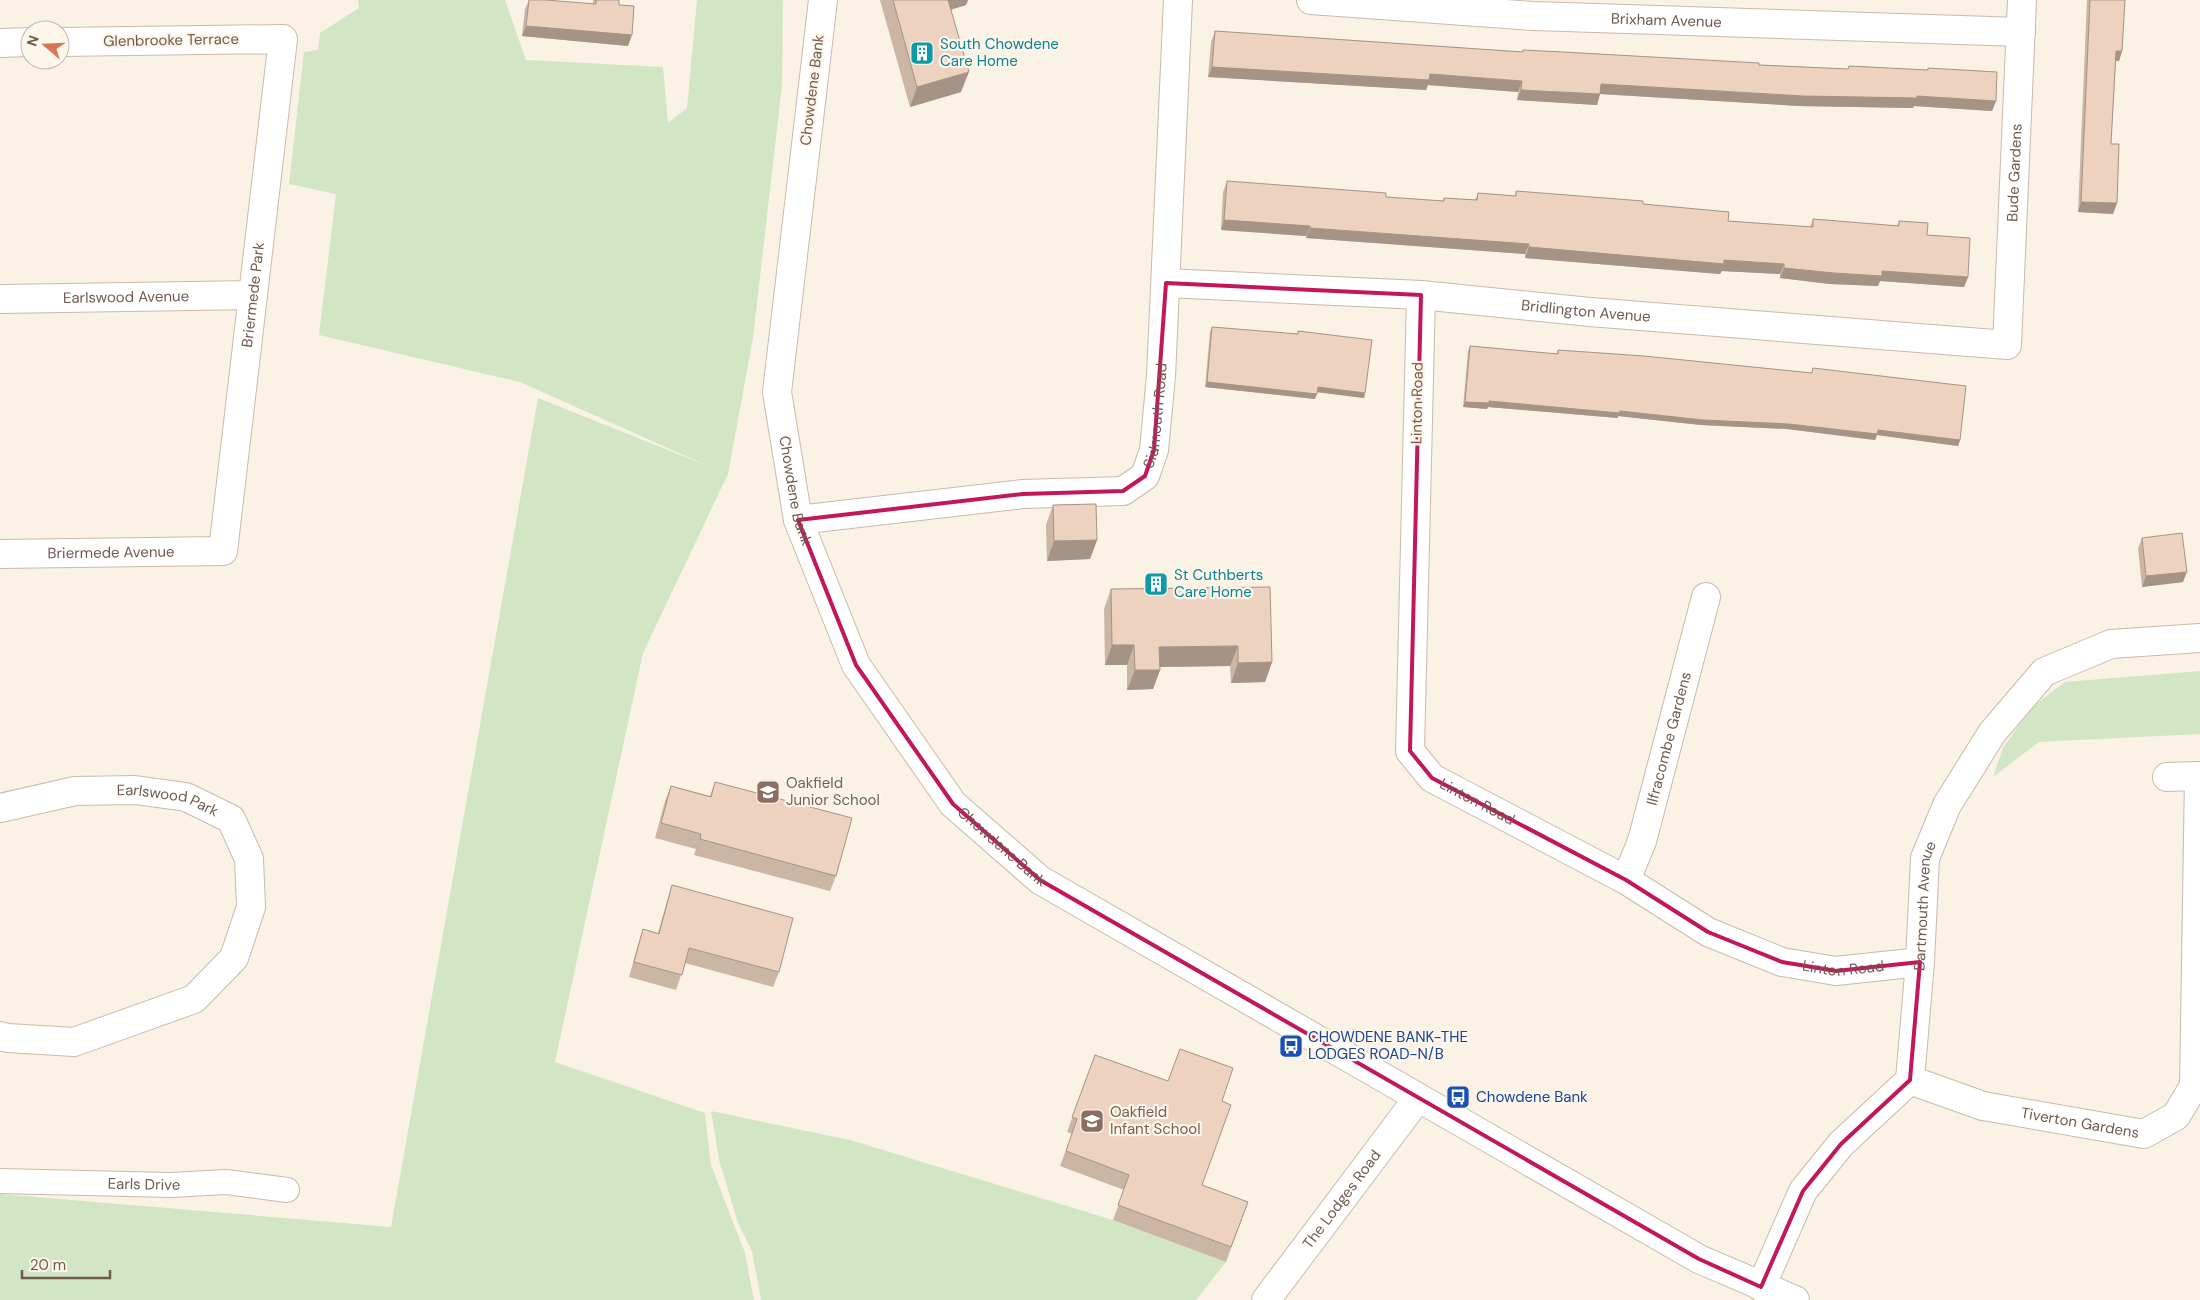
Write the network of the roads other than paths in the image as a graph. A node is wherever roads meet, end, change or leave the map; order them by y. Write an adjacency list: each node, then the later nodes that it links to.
1 (822, 0): 15 (street, Chowdene Bank)
2 (1178, 0): 10 (street, Sidmouth Road)
3 (1311, 0): 5 (street, Brixham Avenue)
4 (2022, 0): 5 (street, Bude Gardens)
5 (2021, 32): 14 (street, Bude Gardens)
6 (283, 39): 8 (street, Glenbrooke Terrace); 12 (street, Briermede Park)
7 (20, 42): 9 (street)
8 (70, 42)
9 (0, 43)
10 (1166, 282): 11 (street, Bridlington Avenue); 15 (street, Sidmouth Road)
11 (1421, 294): 14 (street, Bridlington Avenue); 23 (street, Linton Road)
12 (253, 295): 13 (street, Earlswood Avenue); 16 (street, Briermede Park)
13 (0, 299)
14 (2007, 345)
15 (798, 520): 27 (street, Chowdene Bank)
16 (224, 551): 17 (street, Briermede Avenue)
17 (0, 554)
18 (1706, 597): 23 (street, Ilfracombe Gardens)
19 (2200, 638): 24 (street, Dartmouth Avenue)
20 (2200, 776): 21 (street, Tiverton Gardens); 26 (street, Tiverton Gardens)
21 (2167, 777)
22 (0, 808): 25 (street, Earlswood Park)
23 (1626, 880): 24 (street, Linton Road)
24 (1920, 962): 26 (street, Dartmouth Avenue)
25 (0, 1036)
26 (1910, 1080): 30 (street)
27 (1418, 1098): 30 (street, Chowdene Bank); 31 (street, The Lodges Road)
28 (0, 1181): 29 (street, Earls Drive)
29 (287, 1190)
30 (1761, 1287): 32 (street, Chowdene Bank)
31 (1266, 1300)
32 (1795, 1300)

